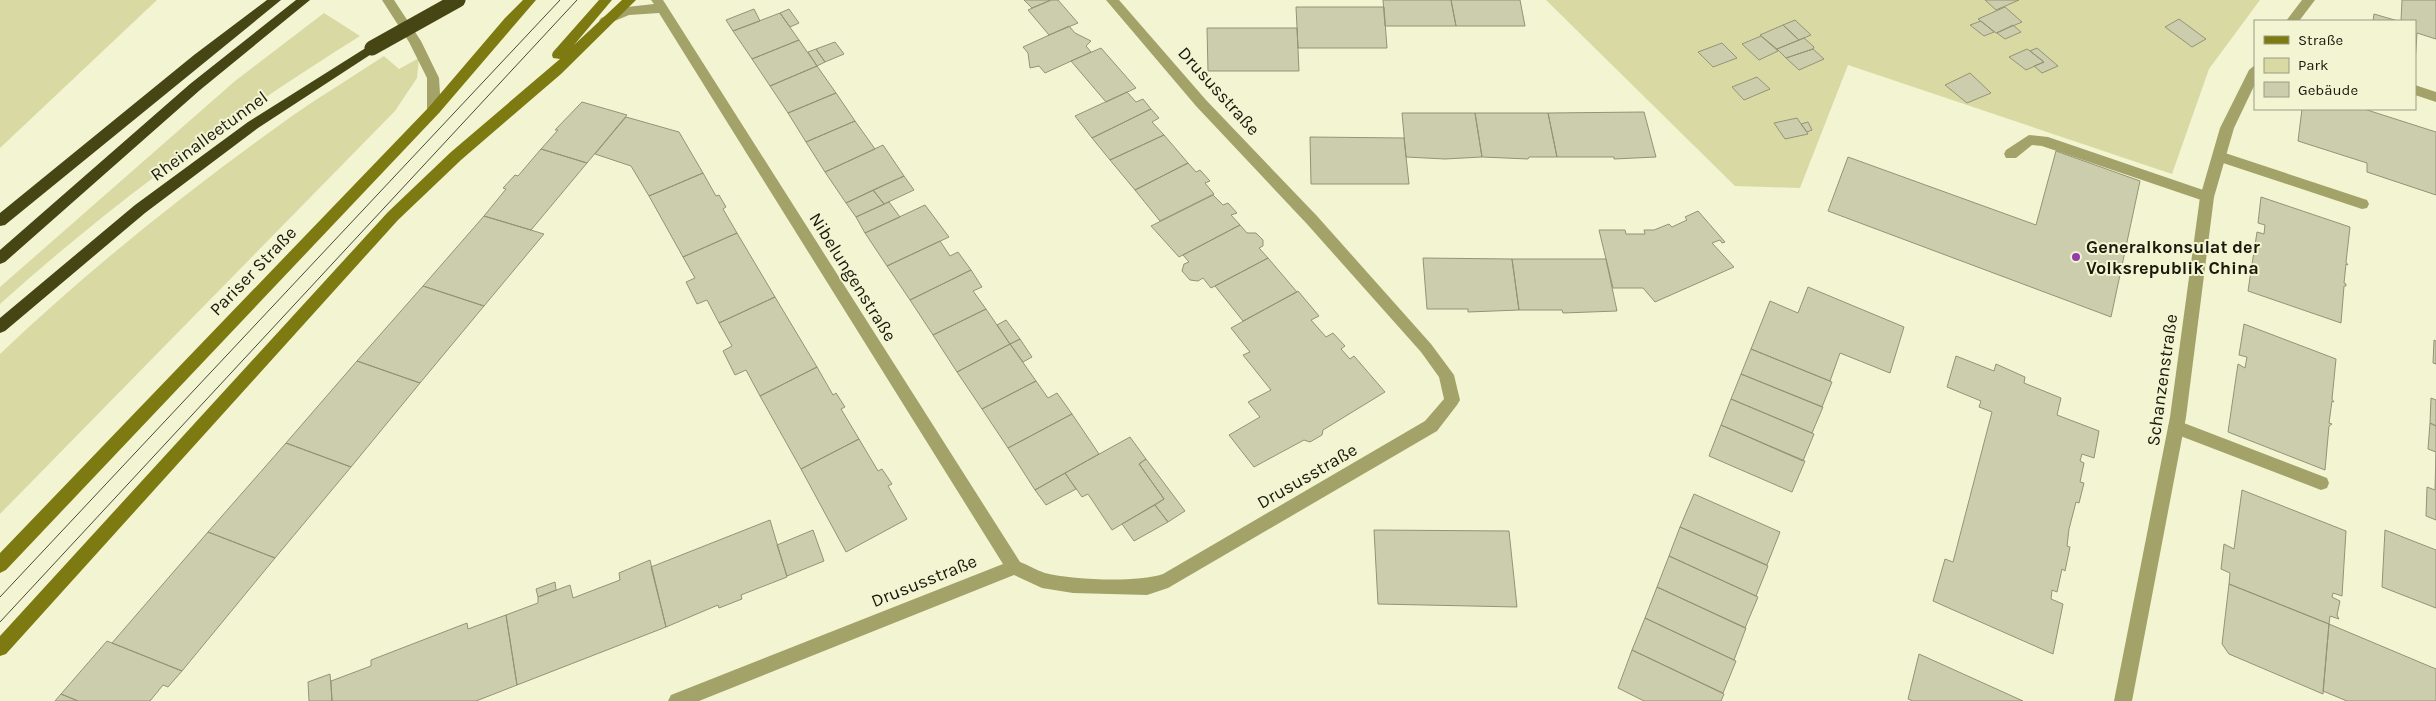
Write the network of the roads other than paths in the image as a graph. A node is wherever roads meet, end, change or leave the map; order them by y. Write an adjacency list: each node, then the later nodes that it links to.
1 (275, 0): 22 (highway)
2 (304, 0): 23 (highway)
3 (388, 0): 17 (street)
4 (458, 0): 24 (highway, Rheinalleetunnel, bridge)
5 (530, 0): 17 (main road, Pariser Straße)
6 (606, 0): 15 (main road)
7 (630, 0): 12 (main road)
8 (1112, 0): 28 (street, Drususstraße)
9 (2309, 0): 11 (street)
10 (659, 4): 12 (street, Nibelungenstraße); 28 (street, Nibelungenstraße)
11 (2293, 20)
12 (605, 21): 15 (main road)
13 (2254, 72): 19 (street, Schanzenstraße)
14 (2416, 90): 16 (street)
15 (523, 97): 29 (main road)
16 (2436, 97)
17 (434, 110): 27 (main road, Pariser Straße)
18 (2012, 154): 20 (street)
19 (2219, 156): 20 (street, Schanzenstraße); 21 (street)
20 (2208, 197): 25 (street, Schanzenstraße)
21 (2362, 204)
22 (0, 221)
23 (0, 258)
24 (0, 327)
25 (2176, 427): 26 (street); 31 (street, Schanzenstraße)
26 (2321, 483)
27 (0, 565)
28 (1014, 567): 30 (street, Drususstraße)
29 (0, 648)
30 (677, 701)
31 (2123, 701)

